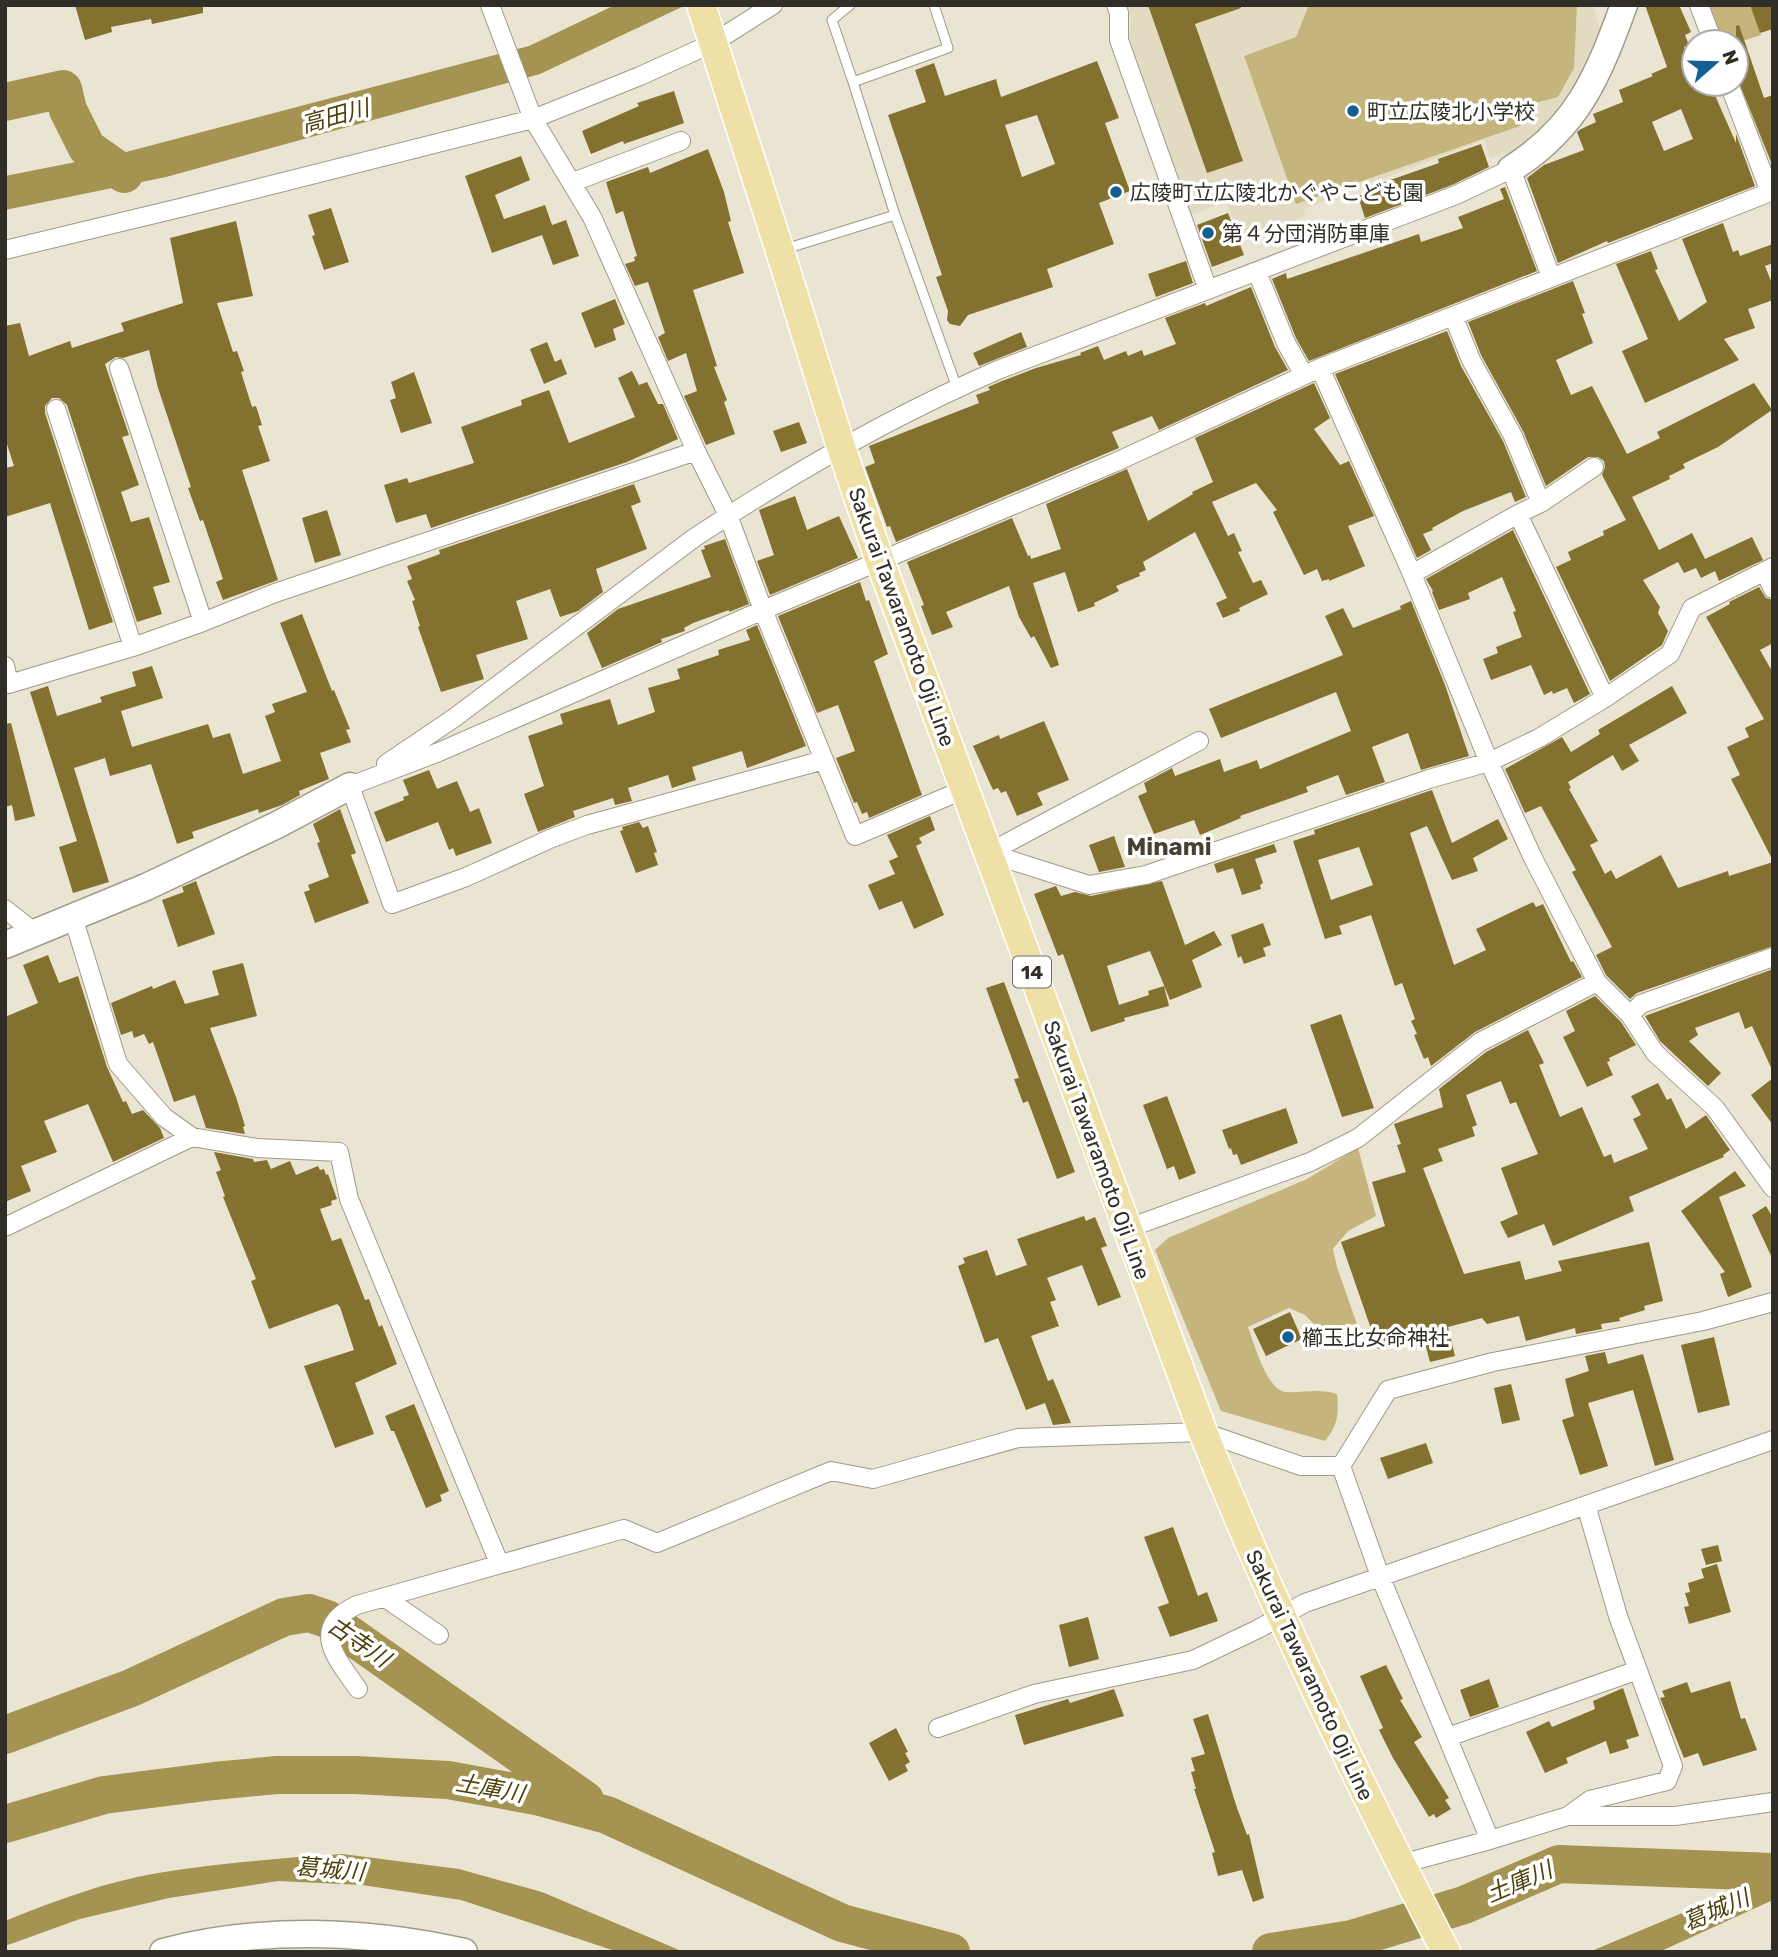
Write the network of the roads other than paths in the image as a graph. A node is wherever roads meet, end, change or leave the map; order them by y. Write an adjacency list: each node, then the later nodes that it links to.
1 (489, 5): 13 (street)
2 (701, 5): 10 (main road, Sakurai Tawaramoto Oji Line / 14)
3 (773, 5): 10 (street)
4 (850, 5): 11 (lane)
5 (934, 5): 11 (lane)
6 (1116, 5): 23 (street)
7 (1624, 5): 15 (street)
8 (1699, 5): 9 (street)
9 (1708, 28)
10 (713, 43): 13 (street); 20 (main road, Sakurai Tawaramoto Oji Line / 14)
11 (853, 82): 18 (lane)
12 (1734, 98): 17 (street)
13 (533, 119): 16 (street); 19 (street)
14 (681, 141): 16 (street)
15 (1511, 169): 21 (street); 22 (street)
16 (573, 182): 30 (street)
17 (1771, 191): 22 (street)
18 (895, 215): 20 (lane); 27 (lane)
19 (5, 250)
20 (780, 251): 29 (main road, Sakurai Tawaramoto Oji Line / 14)
21 (1257, 272): 23 (street); 26 (street)
22 (1551, 277): 24 (street)
23 (1208, 290): 27 (street)
24 (1450, 317): 26 (street); 32 (street)
25 (119, 368): 40 (street)
26 (1312, 371): 35 (street); 37 (street)
27 (957, 388): 29 (street)
28 (56, 410): 41 (street)
29 (841, 447): 34 (street); 35 (main road, Sakurai Tawaramoto Oji Line / 14)
30 (696, 451): 34 (street); 40 (street)
31 (1594, 467): 32 (street)
32 (1541, 503): 33 (street)
33 (1518, 514): 37 (street); 43 (street)
34 (728, 515): 39 (street); 47 (street)
35 (880, 561): 39 (street); 48 (main road, Sakurai Tawaramoto Oji Line / 14)
36 (1768, 569): 38 (street); 43 (street)
37 (1412, 574): 46 (street)
38 (1773, 589)
39 (764, 610): 45 (street); 47 (street)
40 (203, 622): 41 (street)
41 (133, 647): 42 (street)
42 (5, 666)
43 (1605, 698): 46 (street)
44 (1199, 741): 49 (street)
45 (824, 760): 47 (street); 48 (street)
46 (1489, 762): 49 (street); 55 (street)
47 (350, 786): 51 (street)
48 (965, 789): 49 (main road, Sakurai Tawaramoto Oji Line / 14)
49 (988, 853): 60 (main road, Sakurai Tawaramoto Oji Line / 14)
50 (5, 909): 52 (street)
51 (73, 916): 52 (street); 57 (street)
52 (34, 932): 53 (street)
53 (5, 945)
54 (1773, 957): 56 (street)
55 (1597, 982): 56 (street); 60 (street)
56 (1630, 1015): 58 (street)
57 (192, 1137): 59 (street); 66 (street)
58 (1773, 1188)
59 (5, 1227)
60 (1126, 1229): 62 (main road, Sakurai Tawaramoto Oji Line / 14)
61 (1773, 1302): 64 (street)
62 (1203, 1432): 64 (street); 66 (street); 69 (main road, Sakurai Tawaramoto Oji Line / 14)
63 (1773, 1440): 65 (street)
64 (1341, 1466): 67 (street)
65 (1586, 1505): 67 (street); 71 (street)
66 (499, 1563): 68 (street)
67 (1380, 1576): 69 (street); 74 (street)
68 (384, 1597): 70 (street); 72 (street)
69 (1280, 1616): 73 (street); 78 (main road, Sakurai Tawaramoto Oji Line / 14)
70 (439, 1635)
71 (1638, 1670): 74 (street); 76 (street)
72 (358, 1689)
73 (937, 1728)
74 (1448, 1737): 77 (street)
75 (1773, 1802): 76 (street)
76 (1568, 1816): 77 (street)
77 (1490, 1840): 78 (street)
78 (1404, 1871): 81 (main road, Sakurai Tawaramoto Oji Line / 14)
79 (163, 1952): 80 (street)
80 (464, 1952)
81 (1446, 1952)

